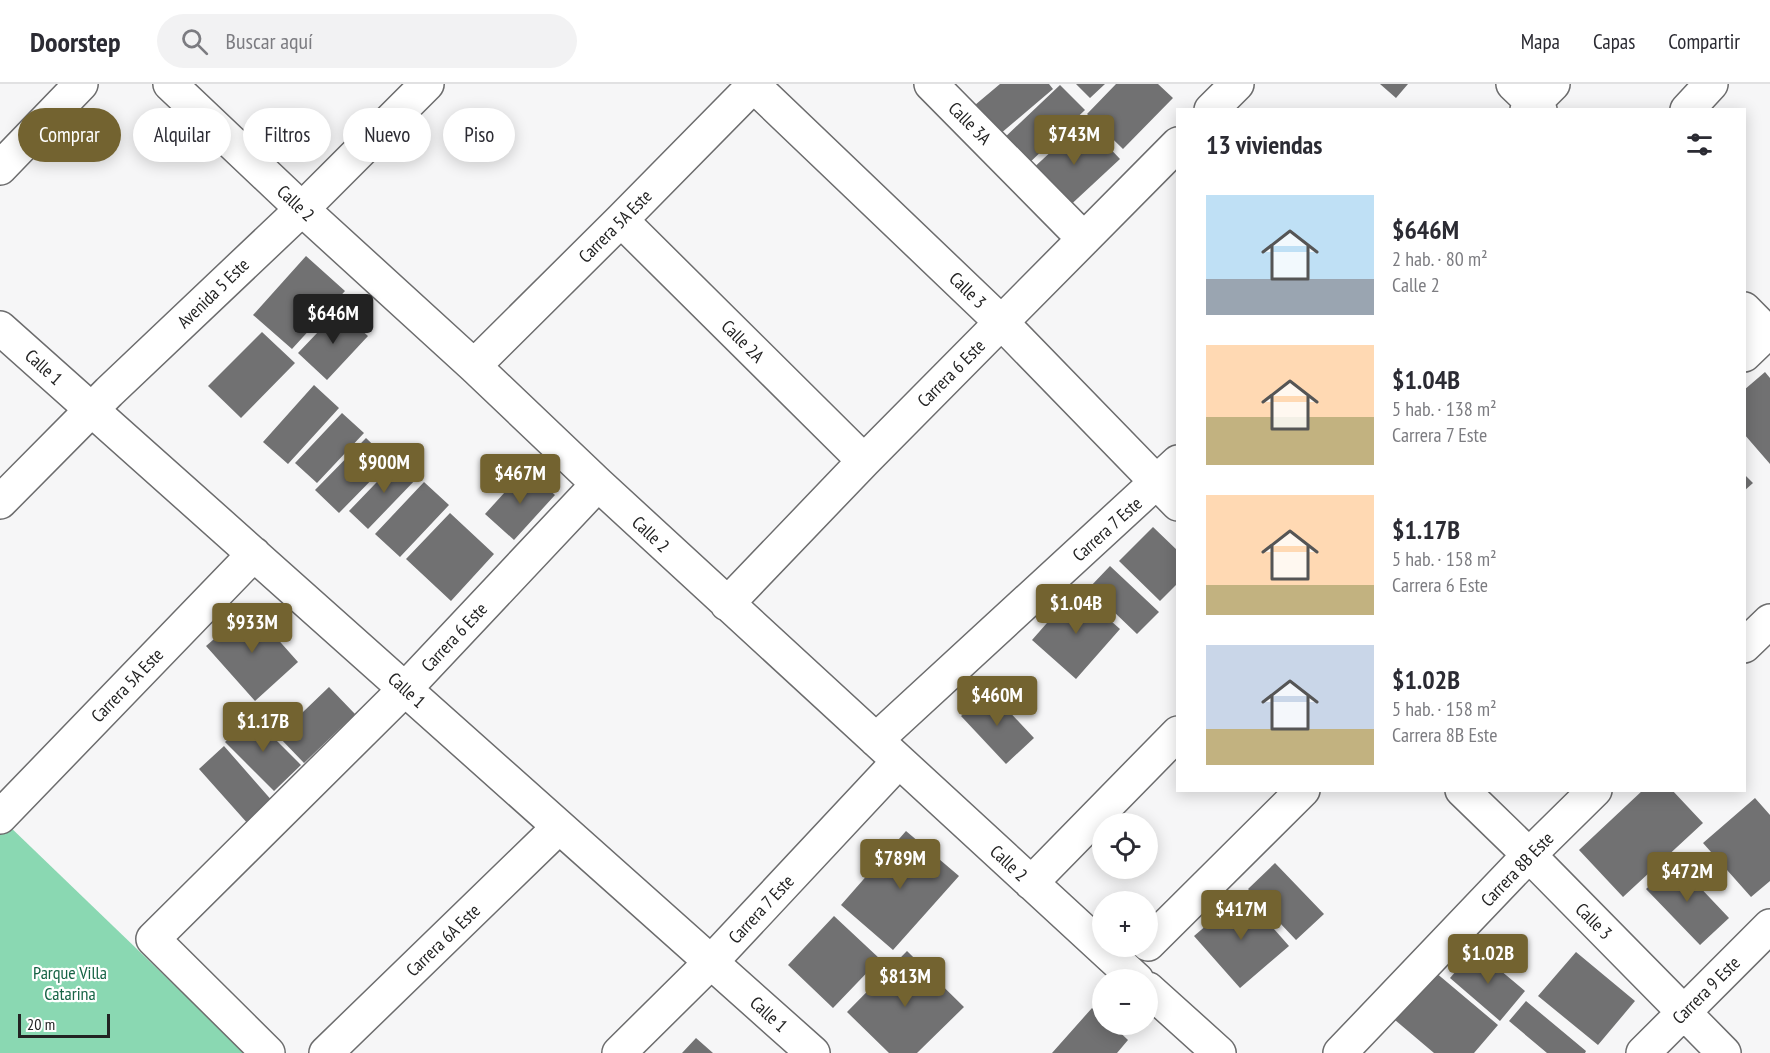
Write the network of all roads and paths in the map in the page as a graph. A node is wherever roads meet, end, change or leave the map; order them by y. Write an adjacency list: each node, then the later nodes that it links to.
1 (81, 84): 9 (street)
2 (170, 84): 10 (street, Calle 2)
3 (428, 84): 10 (street, Avenida 5 Este)
4 (753, 84): 11 (street, Carrera 5A Este); 14 (street, Calle 3)
5 (931, 84): 12 (street, Calle 3A)
6 (1711, 84): 7 (street)
7 (1689, 108)
8 (1176, 146): 12 (street, Carrera 6 Este)
9 (0, 168)
10 (302, 209): 18 (street, Calle 2); 19 (street, Avenida 5 Este)
11 (621, 220): 18 (street, Carrera 5A Este); 20 (street, Calle 2A)
12 (1084, 239): 14 (street, Carrera 6 Este)
13 (1746, 311): 16 (street)
14 (1002, 322): 20 (street, Carrera 6 Este); 21 (street, Calle 3)
15 (0, 327): 19 (street, Calle 1)
16 (1769, 332): 17 (street)
17 (1746, 353)
18 (474, 366): 22 (street, Calle 2)
19 (93, 409): 23 (street, Avenida 5 Este); 24 (street, Calle 1)
20 (864, 461): 25 (street, Carrera 6 Este)
21 (1171, 483): 30 (street, Carrera 7 Este)
22 (598, 484): 25 (street, Calle 2); 28 (street, Carrera 6 Este)
23 (0, 502)
24 (254, 554): 28 (street, Calle 1); 34 (street, Carrera 5A Este)
25 (727, 604): 30 (street, Calle 2)
26 (1770, 621): 27 (street)
27 (1746, 644)
28 (405, 689): 35 (street, Calle 1); 42 (street, Carrera 6 Este)
29 (1176, 735): 37 (street)
30 (887, 750): 37 (street, Calle 2); 39 (street, Carrera 7 Este)
31 (1301, 792): 40 (street)
32 (1464, 792): 36 (street, Calle 3)
33 (1593, 792): 36 (street, Carrera 8B Este)
34 (0, 817)
35 (559, 827): 39 (street, Calle 1); 43 (street, Carrera 6A Este)
36 (1529, 855): 41 (street, Calle 3); 47 (street, Carrera 8B Este)
37 (1031, 883): 40 (street, Calle 2)
38 (1770, 927): 41 (street, Carrera 9 Este)
39 (711, 962): 44 (street, Carrera 7 Este); 45 (street, Calle 1)
40 (1140, 965): 46 (street, Calle 2)
41 (1684, 1012): 48 (street, Carrera 9 Este); 49 (street, Calle 3)
42 (268, 1053)
43 (326, 1053)
44 (619, 1053)
45 (813, 1053)
46 (1219, 1053)
47 (1340, 1053)
48 (1643, 1053)
49 (1724, 1053)

